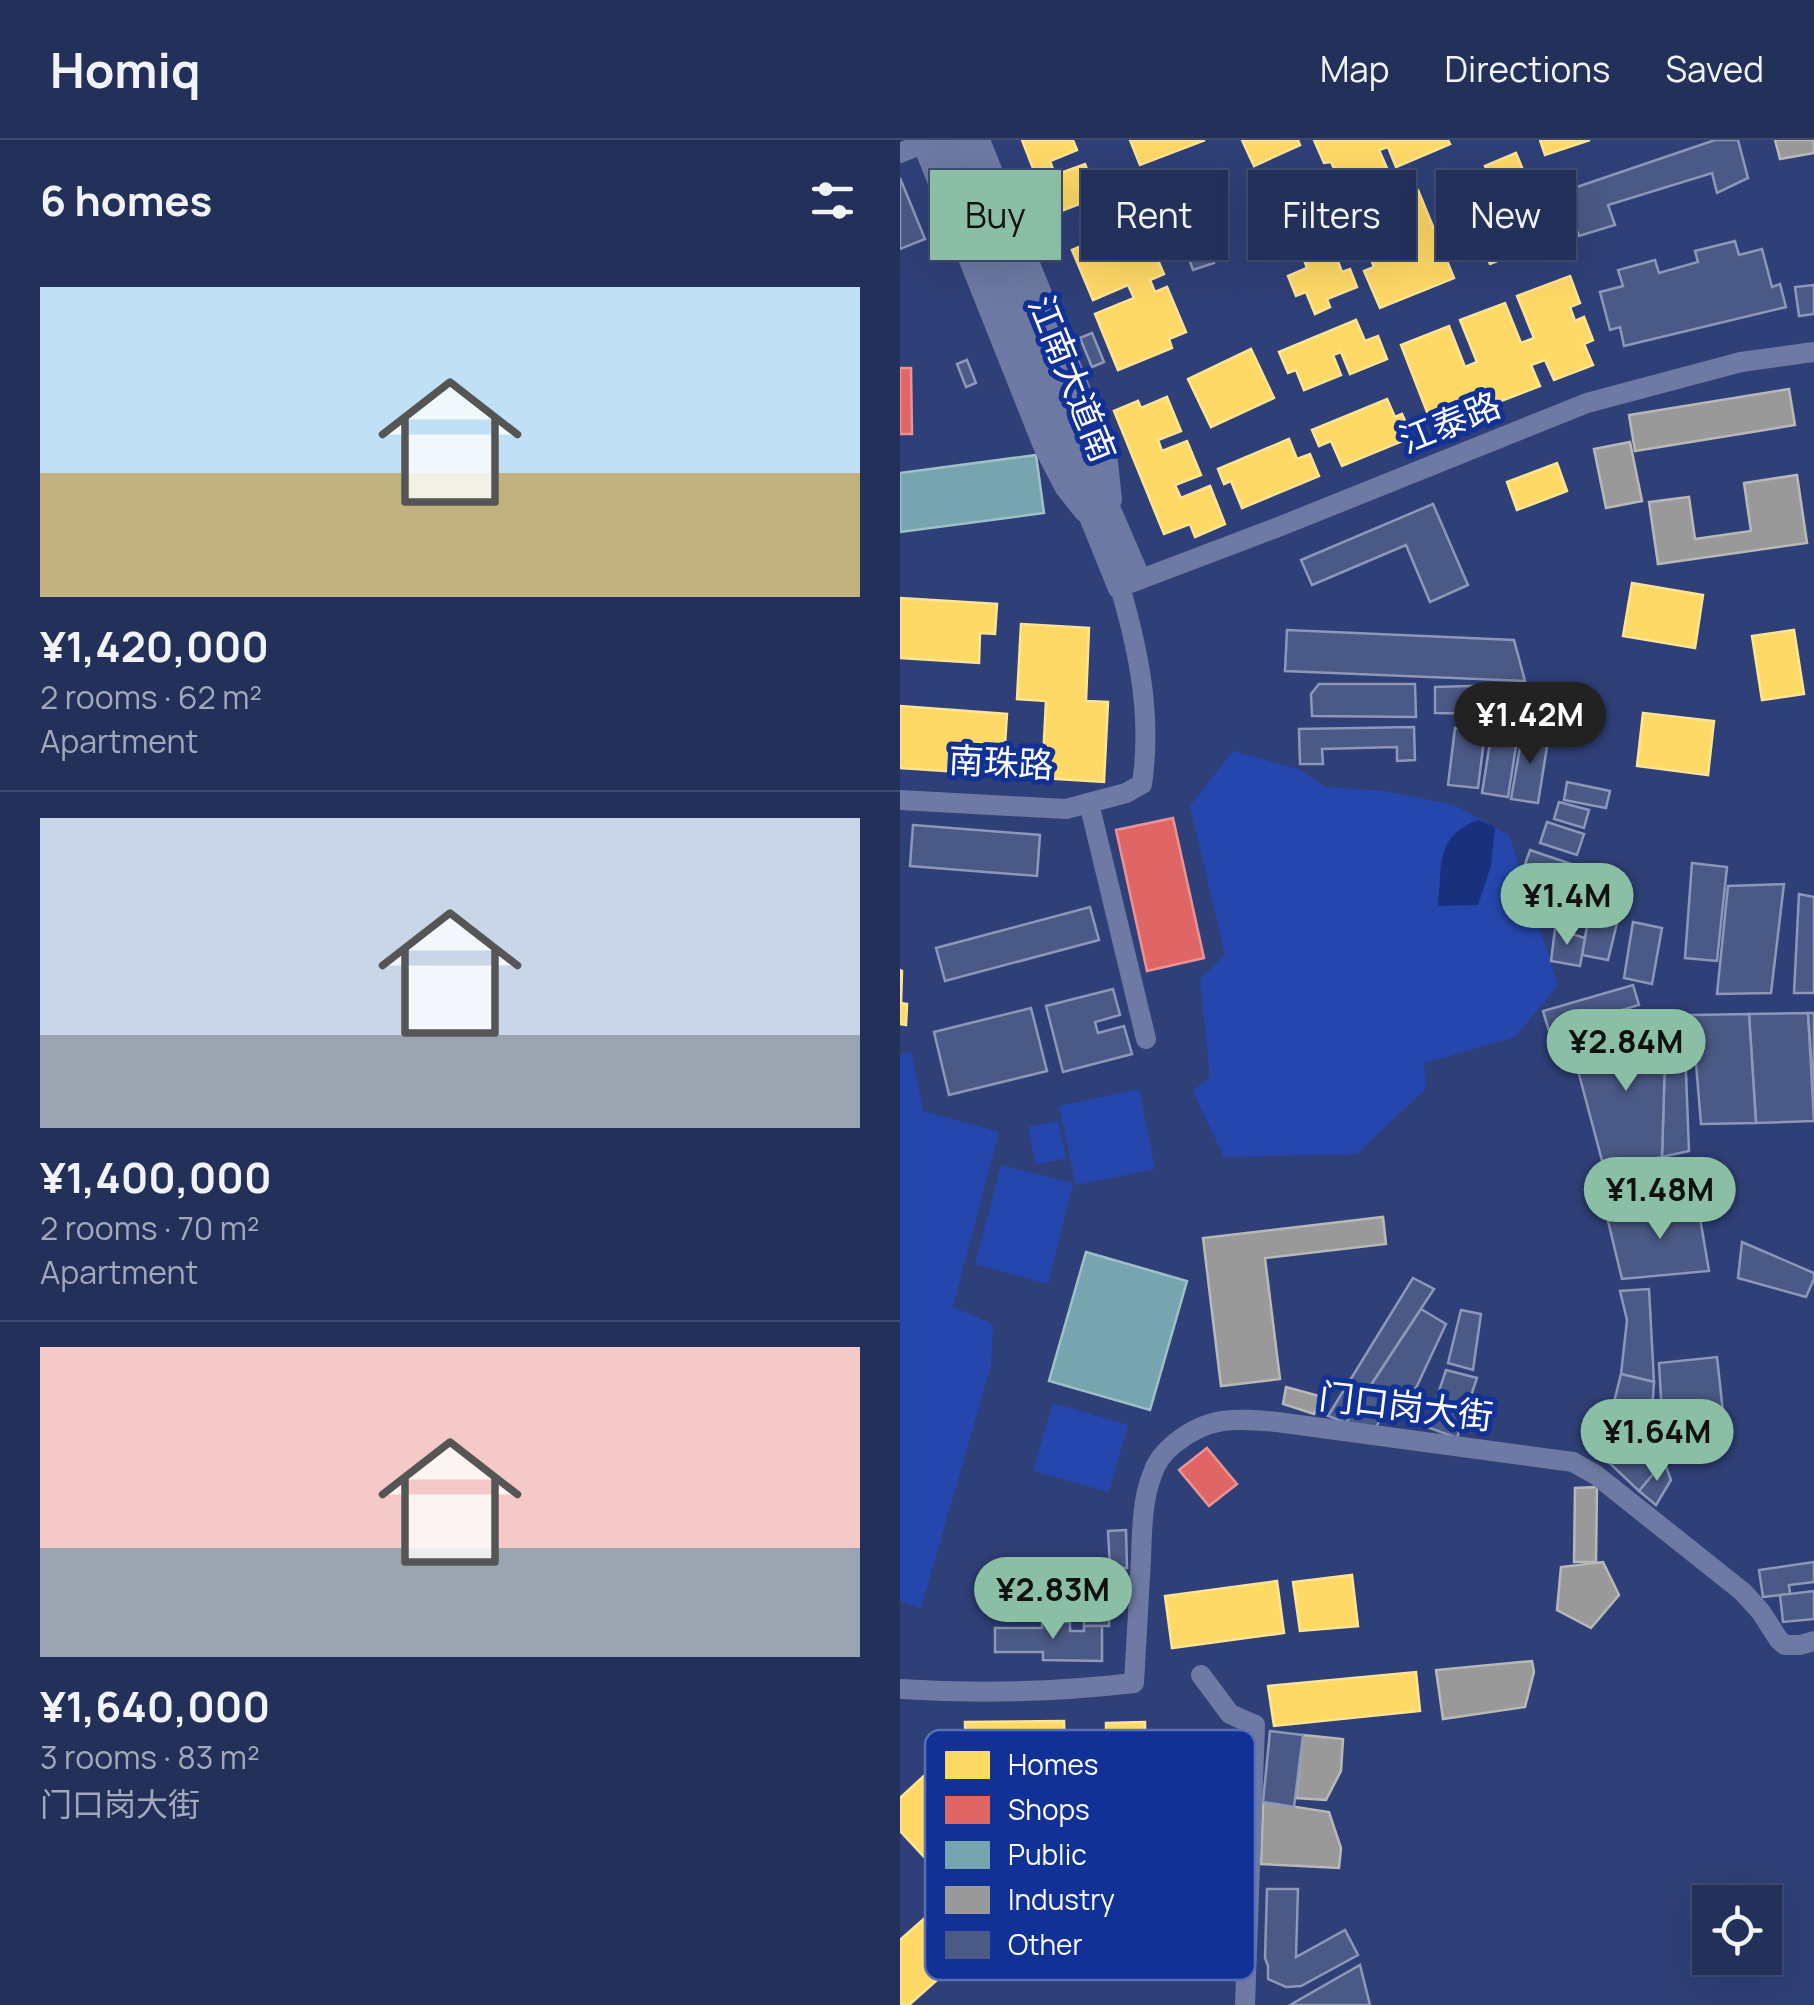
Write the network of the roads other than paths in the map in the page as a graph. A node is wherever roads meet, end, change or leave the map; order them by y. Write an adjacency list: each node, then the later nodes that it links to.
1 (960, 140): 6 (street, 江南大道南)
2 (980, 140): 6 (street)
3 (928, 141): 4 (street); 6 (main road, 江南大道南)
4 (900, 153)
5 (1814, 352): 8 (street, 江泰路)
6 (1057, 408): 7 (main road, 江南大道南); 7 (street)
7 (1103, 519): 8 (main road, 江南大道南)
8 (1130, 583): 11 (street)
9 (900, 789): 11 (street, 南珠路)
10 (900, 800): 11 (street, 南珠路)
11 (1089, 804): 12 (street)
12 (1146, 1039)
13 (1814, 1641): 15 (street, 门口岗大街)
14 (1201, 1676): 16 (street)
15 (900, 1689)
16 (1255, 1730)
17 (1246, 1980): 18 (street)
18 (1245, 2005)

